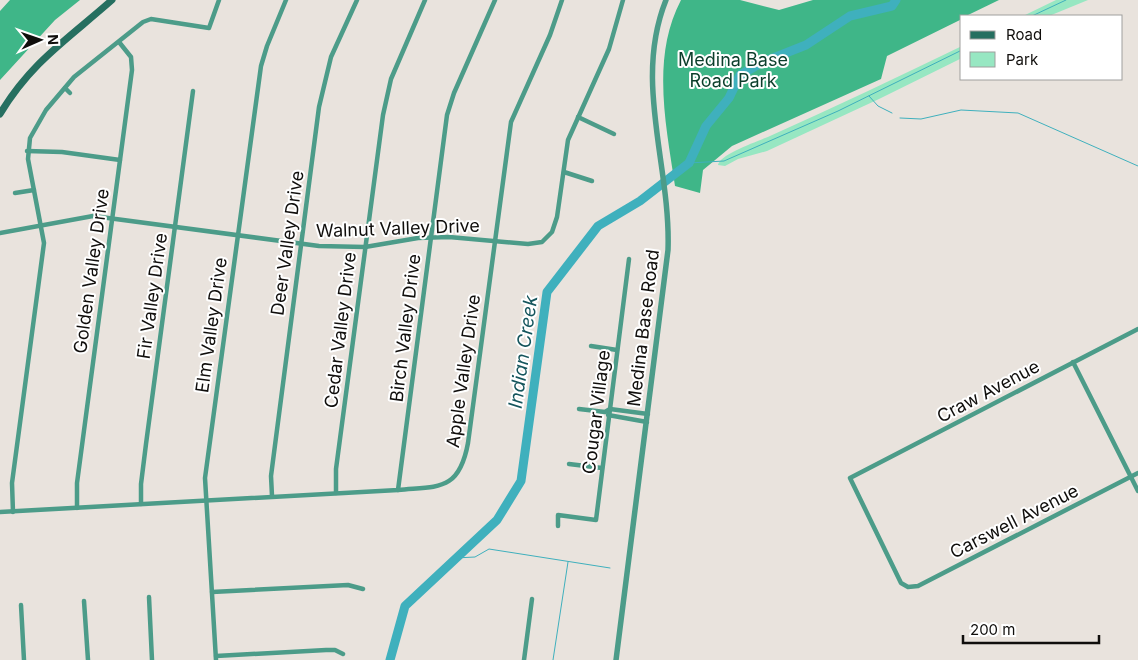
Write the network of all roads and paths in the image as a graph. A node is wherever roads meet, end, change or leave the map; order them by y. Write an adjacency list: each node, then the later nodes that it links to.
1 (112, 0): 14 (main road)
2 (219, 0): 10 (street)
3 (286, 0): 27 (street, Elm Valley Drive)
4 (356, 0): 30 (street, Deer Valley Drive)
5 (425, 0): 31 (street, Cedar Valley Drive)
6 (495, 0): 28 (street, Birch Valley Drive)
7 (562, 0): 29 (street, Apple Valley Drive)
8 (623, 0): 15 (street, Walnut Valley Drive)
9 (666, 0): 39 (street, Medina Base Road)
10 (118, 42): 11 (street); 18 (street, Golden Valley Drive)
11 (65, 88): 13 (street); 17 (street)
12 (193, 91): 25 (street, Fir Valley Drive)
13 (70, 94)
14 (0, 114)
15 (578, 116): 16 (street); 19 (street, Walnut Valley Drive)
16 (614, 134)
17 (27, 150): 18 (street); 21 (street)
18 (120, 160): 23 (street, Golden Valley Drive)
19 (564, 172): 20 (street); 29 (street, Walnut Valley Drive)
20 (592, 181)
21 (34, 190): 22 (street); 24 (street)
22 (15, 193)
23 (112, 219): 24 (street, Walnut Valley Drive); 25 (street, Walnut Valley Drive); 51 (street, Golden Valley Drive)
24 (42, 226): 26 (street, Walnut Valley Drive); 53 (street)
25 (175, 227): 27 (street, Walnut Valley Drive); 50 (street, Fir Valley Drive)
26 (0, 233)
27 (237, 236): 30 (street, Walnut Valley Drive); 49 (street, Elm Valley Drive)
28 (431, 237): 29 (street, Walnut Valley Drive); 31 (street, Walnut Valley Drive); 45 (street, Birch Valley Drive)
29 (495, 240): 45 (street, Apple Valley Drive)
30 (301, 244): 31 (street, Walnut Valley Drive); 48 (street, Deer Valley Drive)
31 (365, 247): 47 (street, Cedar Valley Drive)
32 (629, 259): 35 (street, Cougar Village)
33 (1138, 329): 36 (street, Craw Avenue)
34 (590, 346): 35 (street)
35 (618, 350): 38 (street, Cougar Village)
36 (1073, 362): 44 (street); 55 (street, Craw Avenue)
37 (579, 409): 38 (street)
38 (608, 412): 39 (street); 40 (street); 42 (street, Cougar Village)
39 (648, 414): 40 (street, Medina Base Road)
40 (647, 422): 68 (street, Medina Base Road)
41 (569, 464): 42 (street)
42 (602, 468): 54 (street, Cougar Village)
43 (1138, 473): 44 (street, Carswell Avenue)
44 (1131, 477): 46 (street); 55 (street, Carswell Avenue)
45 (398, 490): 47 (street, Apple Valley Drive)
46 (1138, 491)
47 (336, 493): 48 (street, Apple Valley Drive)
48 (272, 496): 49 (street, Apple Valley Drive)
49 (206, 500): 50 (street, Apple Valley Drive); 57 (street, Elm Valley Drive)
50 (141, 504): 51 (street, Apple Valley Drive)
51 (77, 508): 53 (street, Apple Valley Drive)
52 (0, 512): 53 (street, Apple Valley Drive)
53 (13, 512)
54 (558, 526)
55 (902, 583)
56 (362, 589): 57 (street)
57 (212, 592): 63 (street, Elm Valley Drive)
58 (149, 597): 66 (street)
59 (532, 599): 67 (street)
60 (84, 601): 65 (street)
61 (21, 605): 64 (street)
62 (343, 654): 63 (street)
63 (216, 658)
64 (24, 660)
65 (88, 660)
66 (152, 660)
67 (524, 660)
68 (616, 660)

